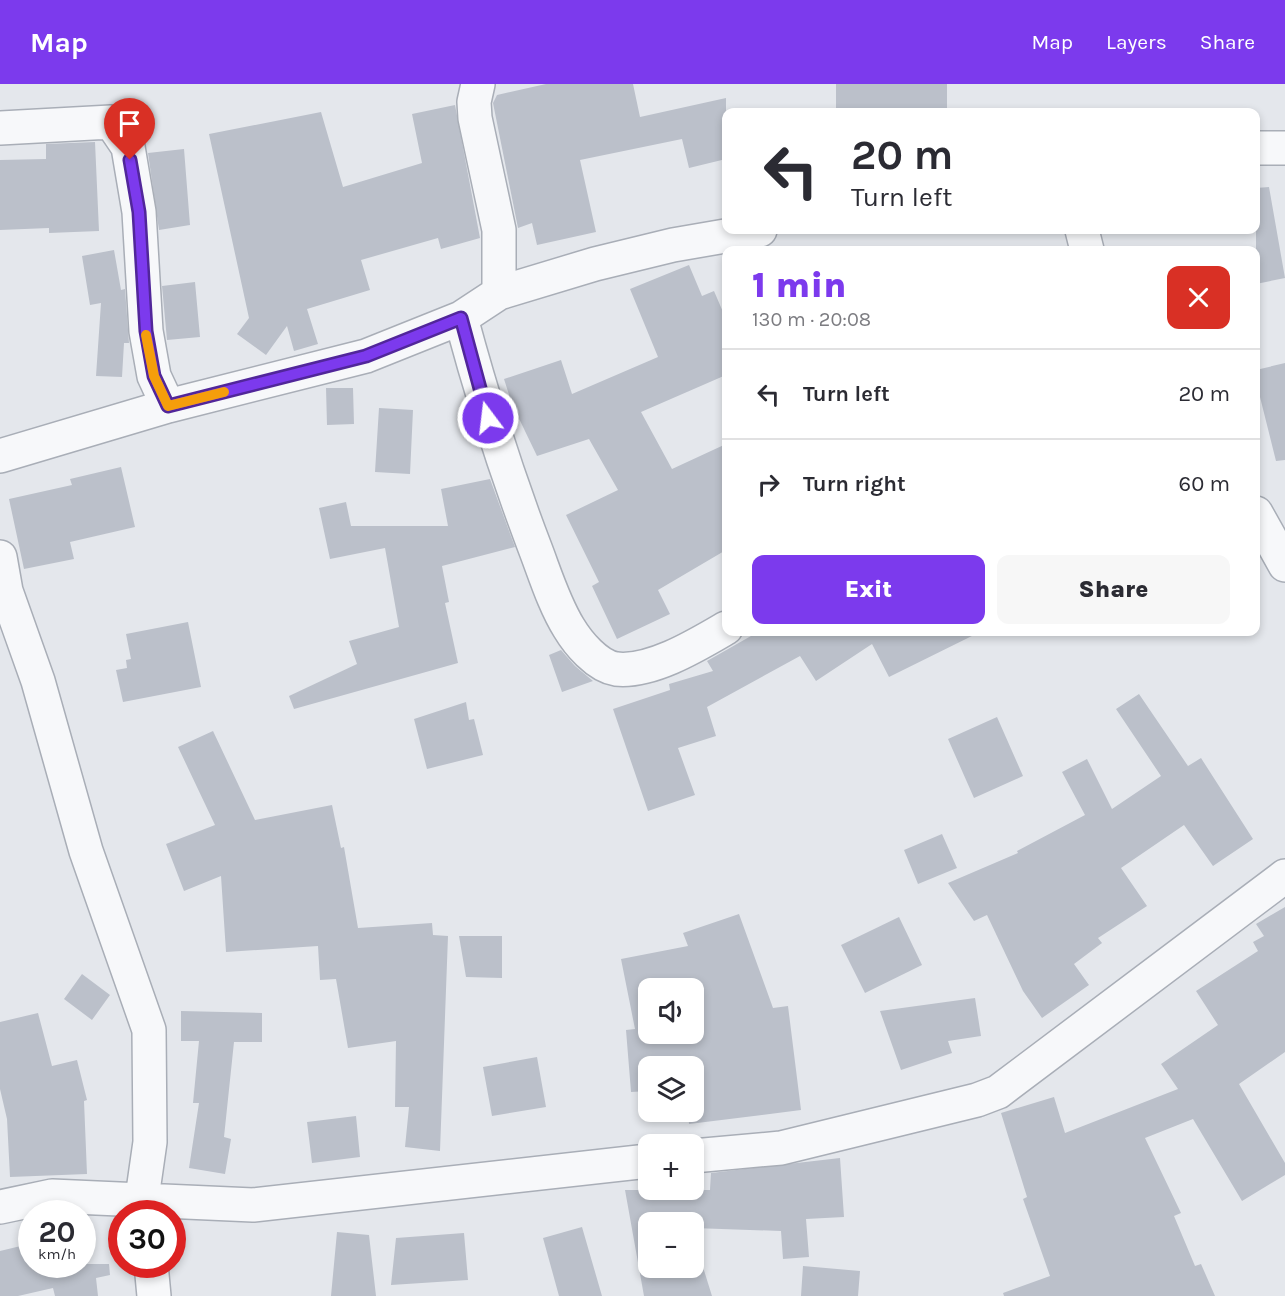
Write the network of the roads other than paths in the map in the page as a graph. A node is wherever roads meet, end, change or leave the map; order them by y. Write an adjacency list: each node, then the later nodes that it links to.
1 (478, 84): 6 (street)
2 (0, 128): 8 (street)
3 (1260, 148): 4 (street)
4 (1285, 148)
5 (737, 234): 6 (street)
6 (499, 293): 7 (street)
7 (461, 318): 8 (street); 13 (street)
8 (168, 406): 9 (street)
9 (1, 464)
10 (1260, 520): 12 (street)
11 (0, 557): 17 (street)
12 (1285, 565)
13 (722, 630)
14 (1285, 876): 15 (street)
15 (704, 1155)
16 (638, 1162): 19 (street)
17 (144, 1200)
18 (108, 1202): 20 (street)
19 (186, 1206)
20 (0, 1207)
21 (152, 1278): 22 (street)
22 (154, 1296)

